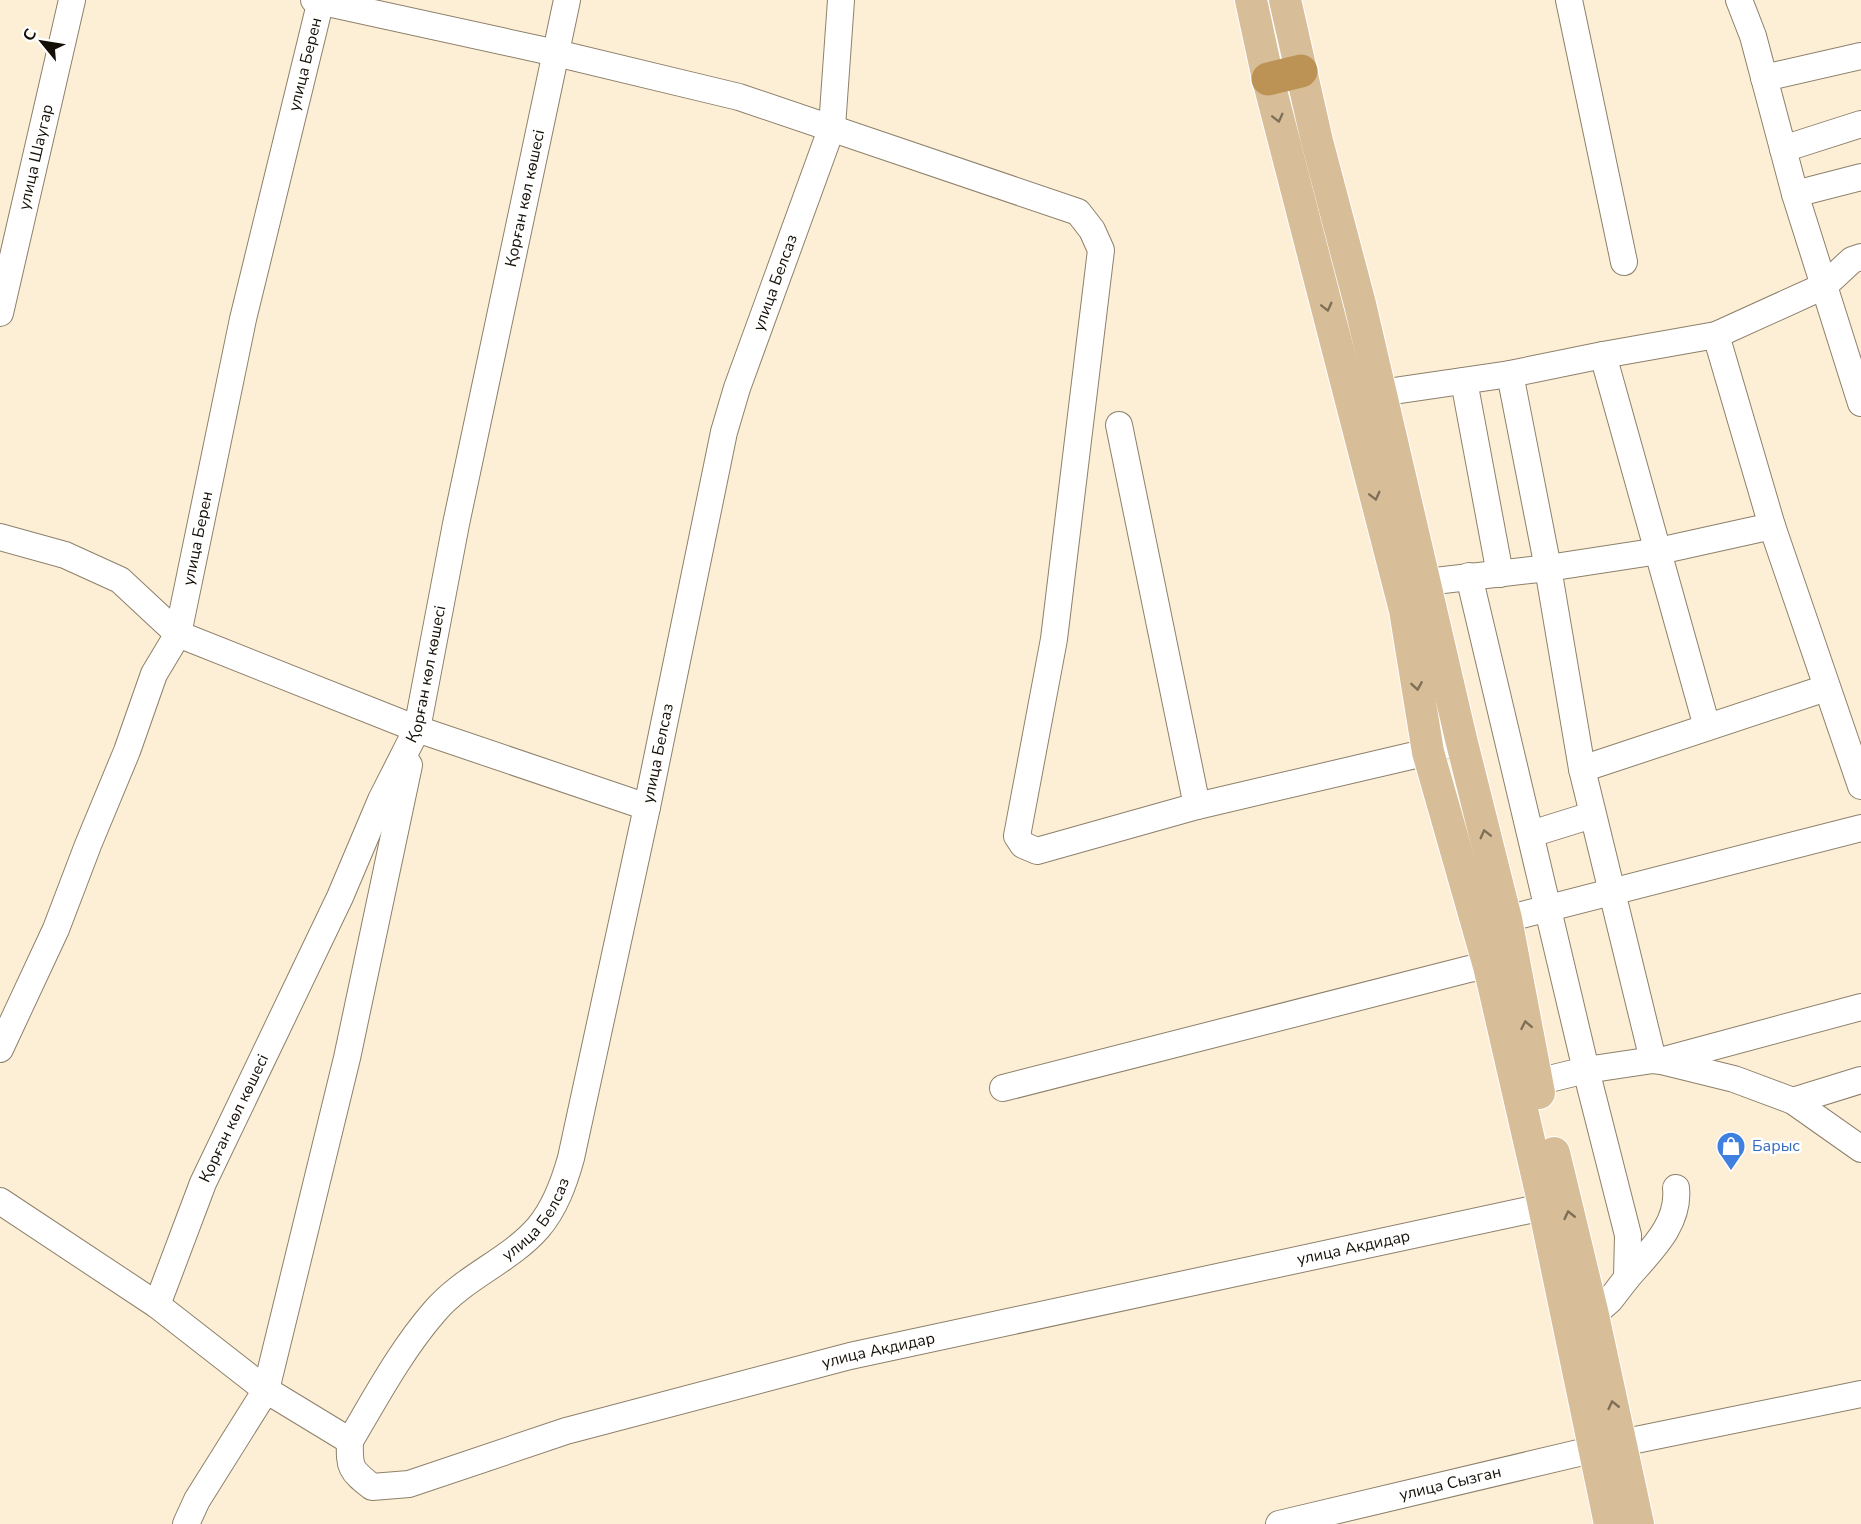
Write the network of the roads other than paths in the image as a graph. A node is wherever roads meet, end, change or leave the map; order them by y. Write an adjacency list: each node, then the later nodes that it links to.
1 (72, 0): 22 (street, улица Шаугар)
2 (318, 0): 9 (street); 38 (street, улица Берен)
3 (567, 0): 9 (street, Қорған көл көшесі)
4 (841, 0): 15 (street, улица Белсаз)
5 (1251, 0): 13 (main road)
6 (1285, 0): 11 (main road)
7 (1569, 0): 20 (street)
8 (1739, 0): 12 (street)
9 (556, 53): 15 (street); 41 (street, Қорған көл көшесі)
10 (1861, 56): 12 (street)
11 (1301, 71): 13 (highway); 28 (main road)
12 (1764, 78): 16 (street)
13 (1268, 79): 43 (main road, one-way to 43)
14 (1861, 124): 16 (street)
15 (832, 127): 46 (street); 47 (street, улица Белсаз)
16 (1783, 148): 18 (street)
17 (1861, 177): 18 (street)
18 (1795, 194): 21 (street)
19 (1861, 257): 21 (street)
20 (1624, 262)
21 (1824, 286): 23 (street); 25 (street)
22 (0, 314)
23 (1716, 335): 24 (street); 31 (street)
24 (1603, 355): 26 (street); 33 (street)
25 (1854, 360): 29 (street)
26 (1510, 374): 27 (street); 34 (street)
27 (1464, 381): 28 (street); 35 (street)
28 (1380, 393): 37 (main road)
29 (1861, 403)
30 (1119, 425): 46 (street)
31 (1772, 525): 33 (street); 39 (street)
32 (0, 537): 38 (street)
33 (1659, 551): 34 (street); 40 (street)
34 (1548, 568): 35 (street); 44 (street)
35 (1500, 574): 36 (street)
36 (1469, 576): 37 (street); 50 (street)
37 (1426, 582): 42 (main road)
38 (178, 634): 41 (street); 56 (street, улица Берен)
39 (1826, 688): 40 (street); 45 (street)
40 (1707, 727): 44 (street)
41 (417, 729): 47 (street); 68 (street, Қорған көл көшесі); 70 (street)
42 (1461, 739): 43 (street); 53 (main road, one-way to 42)
43 (1428, 752): 46 (street); 54 (main road)
44 (1582, 769): 48 (street)
45 (1861, 786)
46 (1197, 806)
47 (647, 807): 72 (street, улица Белсаз)
48 (1592, 815): 50 (street); 51 (street)
49 (1861, 828): 51 (street)
50 (1531, 834): 52 (street)
51 (1610, 891): 52 (street); 57 (street)
52 (1549, 908): 53 (street); 58 (street)
53 (1506, 919): 60 (main road, one-way to 53)
54 (1489, 966): 61 (street); 66 (main road)
55 (1861, 1007): 57 (street)
56 (0, 1049)
57 (1657, 1061): 58 (street); 62 (street)
58 (1586, 1070): 60 (street); 67 (street)
59 (1861, 1080): 62 (street)
60 (1537, 1082): 69 (main road, one-way to 60)
61 (1003, 1088)
62 (1793, 1101): 63 (street)
63 (1861, 1149)
64 (1676, 1188): 67 (street)
65 (0, 1201): 68 (street)
66 (1543, 1207): 72 (street, улица Акдидар); 73 (main road)
67 (1627, 1278): 69 (street)
68 (157, 1305): 70 (street)
69 (1593, 1315): 73 (main road, one-way to 69)
70 (266, 1390): 72 (street); 74 (street)
71 (1861, 1395): 73 (street, улица Сызган)
72 (350, 1441)
73 (1608, 1446): 75 (street, улица Сызган); 76 (main road); 77 (main road)
74 (186, 1524)
75 (1279, 1524)
76 (1610, 1524)
77 (1638, 1524)

